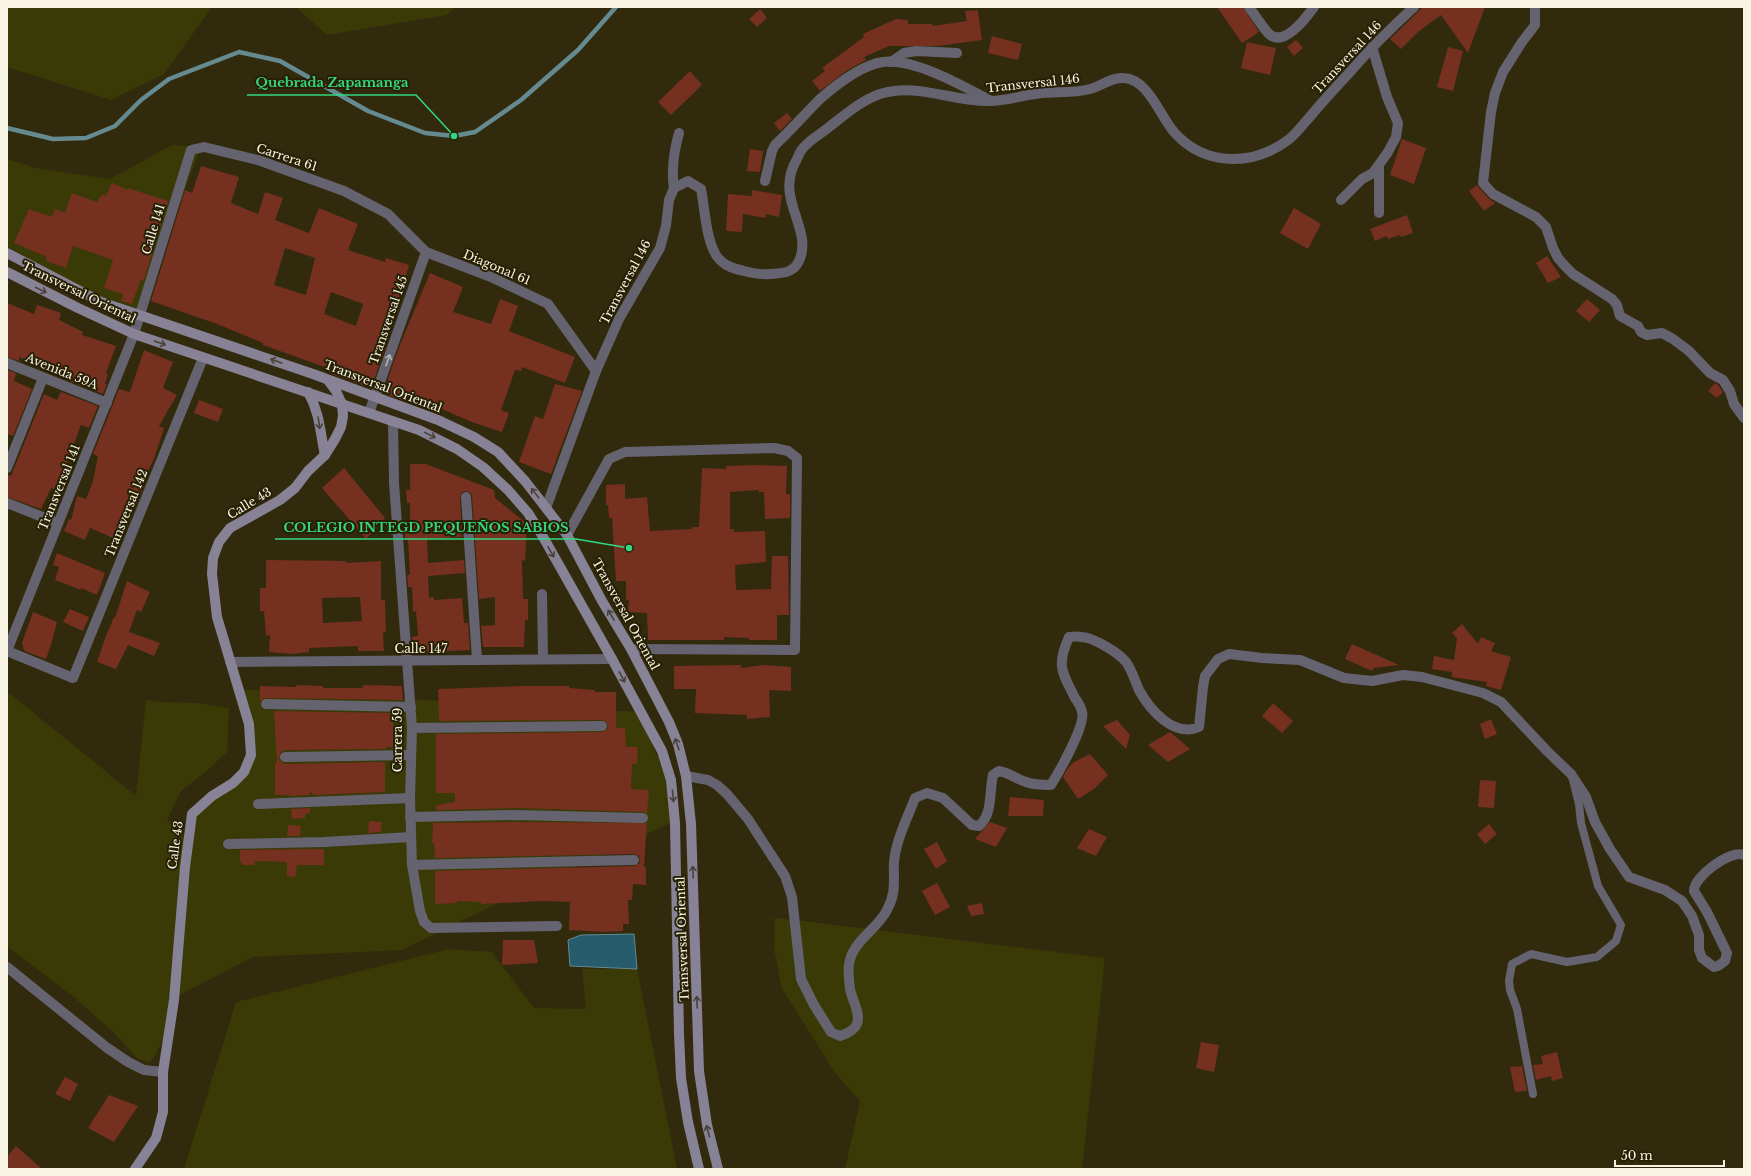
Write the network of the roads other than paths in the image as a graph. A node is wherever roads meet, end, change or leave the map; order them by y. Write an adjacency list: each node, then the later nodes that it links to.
1 (1249, 7): 2 (street)
2 (1314, 7)
3 (1414, 7): 5 (street, Transversal 146)
4 (1535, 7): 32 (street)
5 (1372, 47): 8 (street, Transversal 146); 11 (street)
6 (957, 53): 7 (street)
7 (891, 62): 8 (street); 12 (street)
8 (993, 102): 13 (street, Transversal 146)
9 (679, 132): 13 (street)
10 (191, 150): 15 (street, Carrera 61); 20 (street, Calle 141)
11 (1379, 166): 14 (street); 16 (street)
12 (765, 181)
13 (674, 188): 24 (street, Transversal 146)
14 (1341, 200)
15 (370, 205): 17 (street, Diagonal 61)
16 (1379, 213)
17 (426, 252): 24 (street, Diagonal 61); 28 (street, Transversal 145, one-way to 17)
18 (7, 253): 20 (main road, Transversal Oriental)
19 (7, 272): 21 (main road, Transversal Oriental, one-way to 21)
20 (140, 316): 21 (street, Calle 141); 26 (main road, Transversal Oriental, one-way to 20)
21 (134, 334): 22 (main road, Transversal Oriental, one-way to 22); 29 (street, Transversal 141)
22 (203, 358): 27 (main road, Transversal Oriental); 43 (street, Transversal 142)
23 (7, 363): 25 (street, Avenida 59A)
24 (596, 371): 38 (street, Transversal 146)
25 (43, 378): 29 (street, Avenida 59A); 35 (street)
26 (327, 379): 28 (main road, Transversal Oriental); 30 (main road, Calle 43)
27 (308, 392): 30 (main road, Transversal Oriental); 34 (main road, one-way to 34)
28 (375, 397): 31 (street, Transversal 145); 38 (main road, Transversal Oriental, one-way to 28)
29 (107, 403): 39 (street, Transversal 141)
30 (342, 404): 31 (main road, Transversal Oriental); 34 (main road, Calle 43)
31 (369, 413): 33 (main road, Transversal Oriental)
32 (1744, 418)
33 (393, 422): 45 (main road, Transversal Oriental, one-way to 45); 47 (street, Carrera 59)
34 (325, 455): 48 (main road, Calle 43)
35 (7, 468)
36 (466, 498): 46 (street)
37 (7, 503): 39 (street)
38 (546, 508): 40 (main road, Transversal Oriental)
39 (58, 524): 43 (street, Transversal 141)
40 (567, 535): 42 (main road, Transversal Oriental, one-way to 40); 42 (street)
41 (542, 594): 44 (street)
42 (631, 649): 56 (main road, Transversal Oriental, one-way to 42)
43 (8, 651)
44 (543, 659): 45 (street, Calle 147); 46 (street, Calle 147)
45 (612, 659): 71 (main road, Transversal Oriental, one-way to 71)
46 (477, 660): 47 (street, Calle 147)
47 (406, 661): 48 (street, Calle 147); 50 (street, Carrera 59)
48 (230, 662): 68 (main road, Calle 43)
49 (266, 704): 50 (street)
50 (411, 707): 52 (street, Carrera 59)
51 (602, 726): 52 (street)
52 (412, 728): 53 (street, Carrera 59)
53 (411, 755): 54 (street); 57 (street, Carrera 59)
54 (285, 757)
55 (1571, 774): 56 (street); 63 (street); 69 (lane)
56 (686, 776): 72 (main road, Transversal Oriental, one-way to 56)
57 (410, 798): 58 (street); 59 (street, Carrera 59)
58 (258, 804)
59 (410, 818): 60 (street); 61 (street, Carrera 59)
60 (643, 818)
61 (411, 837): 62 (street); 65 (street, Carrera 59)
62 (228, 844)
63 (1744, 855)
64 (634, 860): 65 (street)
65 (412, 865): 66 (street, Carrera 59)
66 (557, 926)
67 (7, 967): 68 (street)
68 (163, 1072): 70 (main road, Calle 43)
69 (1533, 1094)
70 (134, 1169)
71 (699, 1169)
72 (718, 1169)

